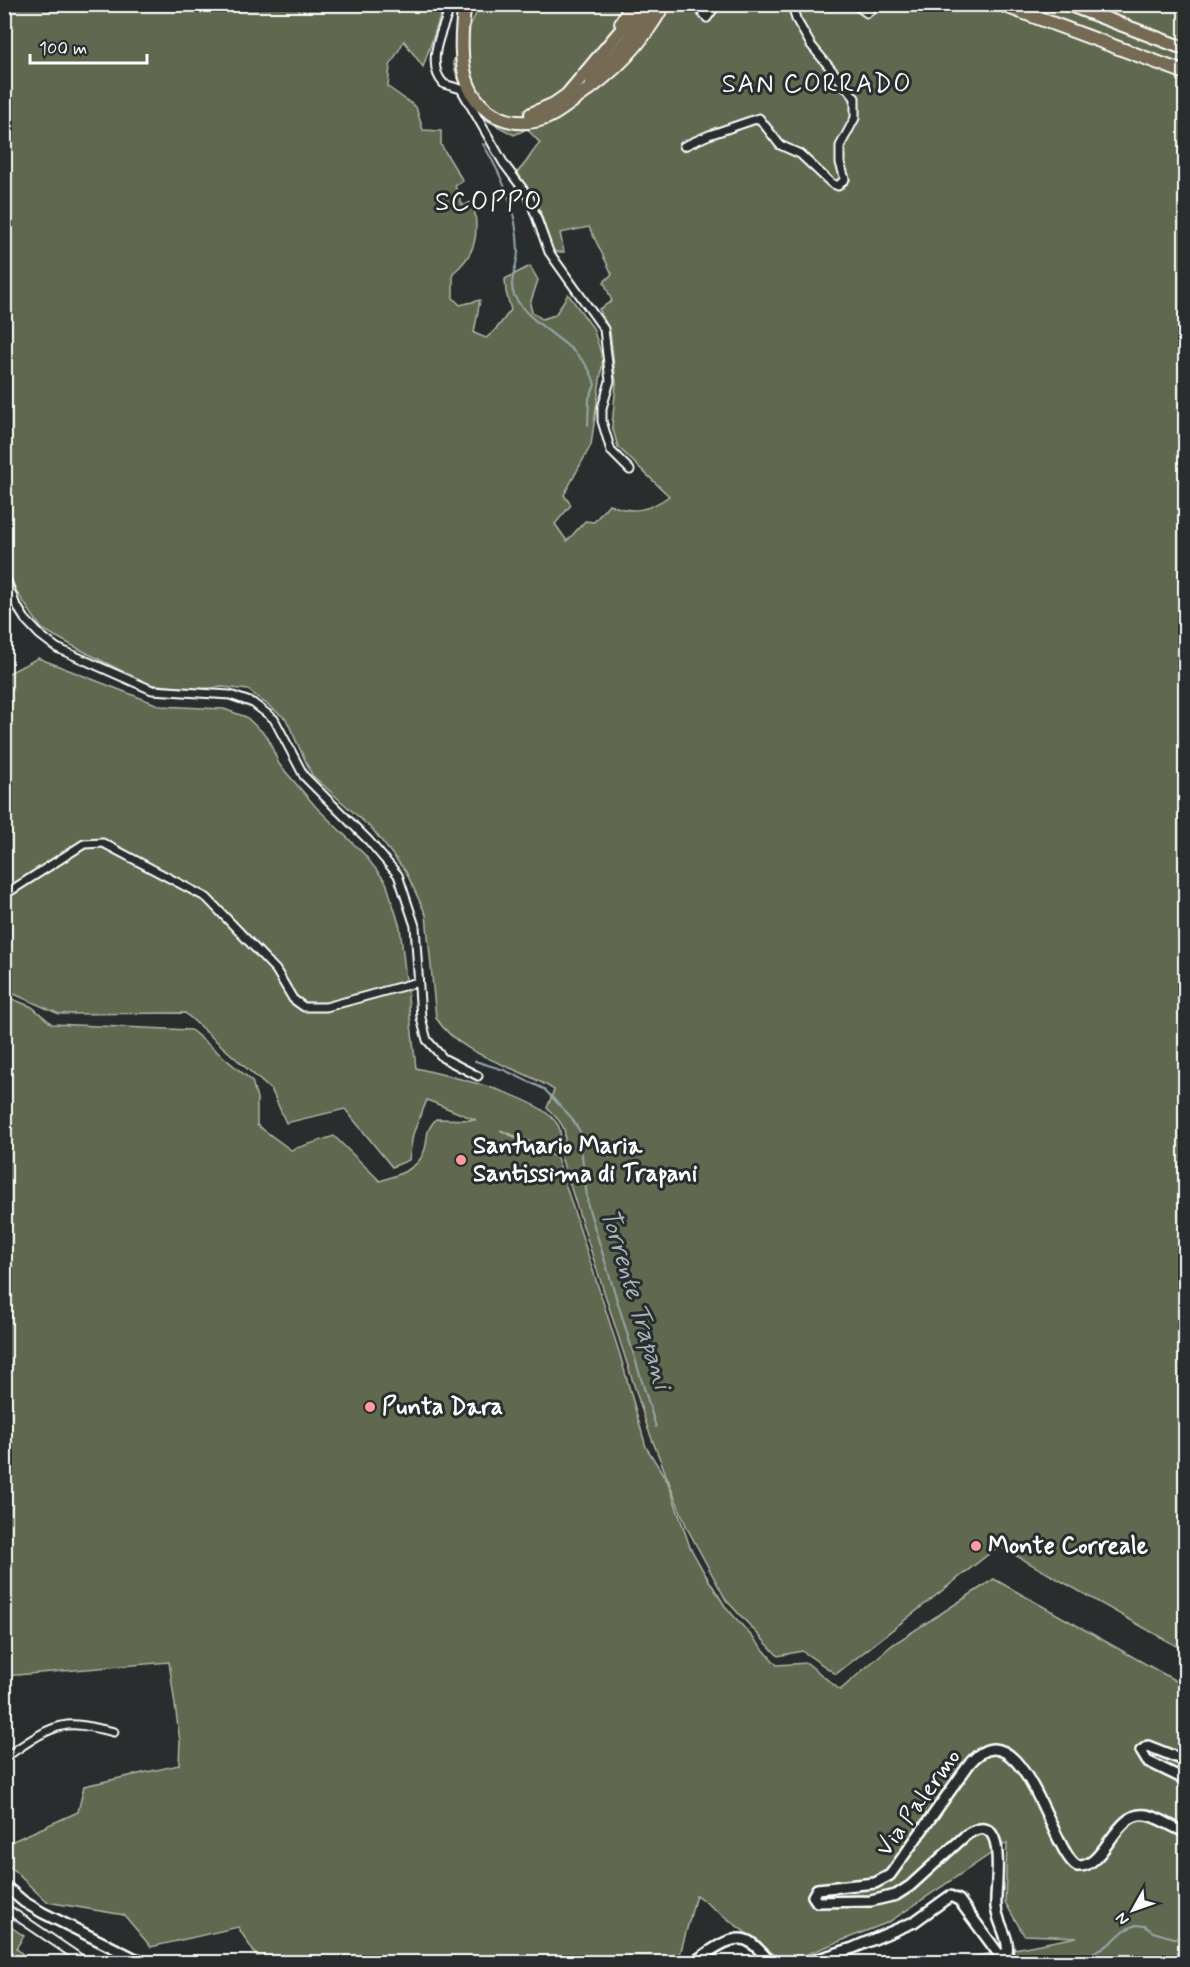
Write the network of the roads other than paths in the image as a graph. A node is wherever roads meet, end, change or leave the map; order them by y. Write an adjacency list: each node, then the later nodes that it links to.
1 (452, 4): 22 (street)
2 (465, 4): 20 (highway)
3 (473, 4): 18 (highway)
4 (632, 4): 18 (highway)
5 (643, 4): 18 (highway)
6 (654, 4): 20 (highway)
7 (664, 4): 20 (highway)
8 (704, 4): 9 (street)
9 (717, 4)
10 (792, 4): 21 (street)
11 (854, 4): 12 (street)
12 (871, 4)
13 (937, 4): 14 (street)
14 (955, 4)
15 (1000, 4): 19 (highway)
16 (1067, 4): 17 (highway)
17 (1185, 49)
18 (604, 52)
19 (1185, 73)
20 (579, 96)
21 (684, 146)
22 (630, 470)
23 (4, 574): 26 (street)
24 (4, 584): 26 (street)
25 (4, 895): 26 (street)
26 (416, 982): 27 (street)
27 (478, 1076)
28 (114, 1732): 29 (street)
29 (4, 1758)
30 (1185, 1761): 31 (main road)
31 (1185, 1780)
32 (1185, 1832): 44 (main road, Via Palermo)
33 (4, 1885): 34 (main road)
34 (13, 1893): 35 (main road); 36 (street)
35 (24, 1902): 37 (street); 41 (main road)
36 (4, 1906): 37 (street)
37 (16, 1915): 38 (street)
38 (69, 1952): 39 (street); 40 (street)
39 (77, 1962)
40 (85, 1962)
41 (142, 1962)
42 (694, 1962): 43 (main road)
43 (771, 1962)
44 (809, 1962)

